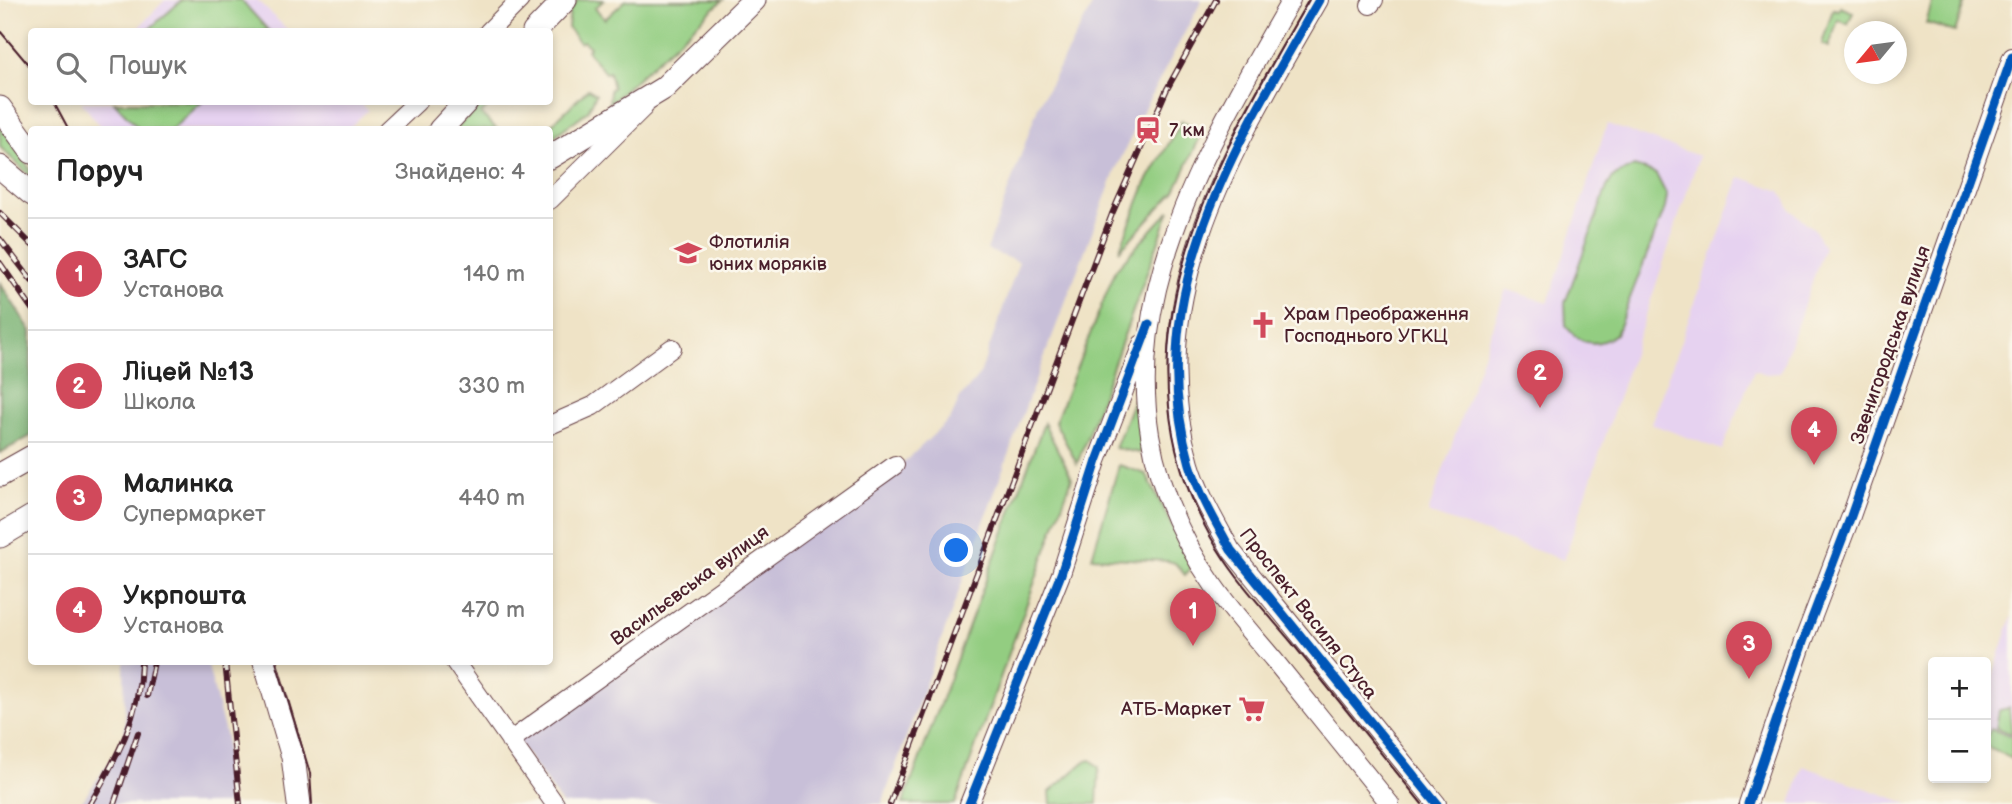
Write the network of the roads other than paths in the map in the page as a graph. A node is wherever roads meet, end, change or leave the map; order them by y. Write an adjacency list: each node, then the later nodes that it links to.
1 (520, 0): 6 (street)
2 (565, 0): 7 (main road)
3 (754, 0): 9 (main road)
4 (1291, 0): 20 (street)
5 (1319, 0): 35 (street, Проспект Василя Стуса)
6 (492, 28)
7 (538, 28)
8 (2012, 57): 36 (street, Звенигородська вулиця)
9 (664, 88): 16 (main road); 19 (street)
10 (414, 105): 13 (street)
11 (463, 105): 14 (main road)
12 (0, 108): 15 (main road)
13 (391, 126)
14 (444, 126)
15 (28, 146)
16 (553, 155)
17 (0, 167): 18 (main road)
18 (28, 191)
19 (553, 198)
20 (1149, 324): 33 (street); 34 (street)
21 (672, 348): 22 (street)
22 (553, 424)
23 (28, 459): 25 (main road)
24 (895, 466): 30 (street, Васильєвська вулиця)
25 (0, 475)
26 (28, 519): 27 (main road)
27 (0, 536)
28 (266, 665): 31 (main road)
29 (457, 665): 30 (street)
30 (510, 741): 32 (street)
31 (299, 804)
32 (555, 804)
33 (969, 804)
34 (1390, 804)
35 (1437, 804)
36 (1748, 804)

